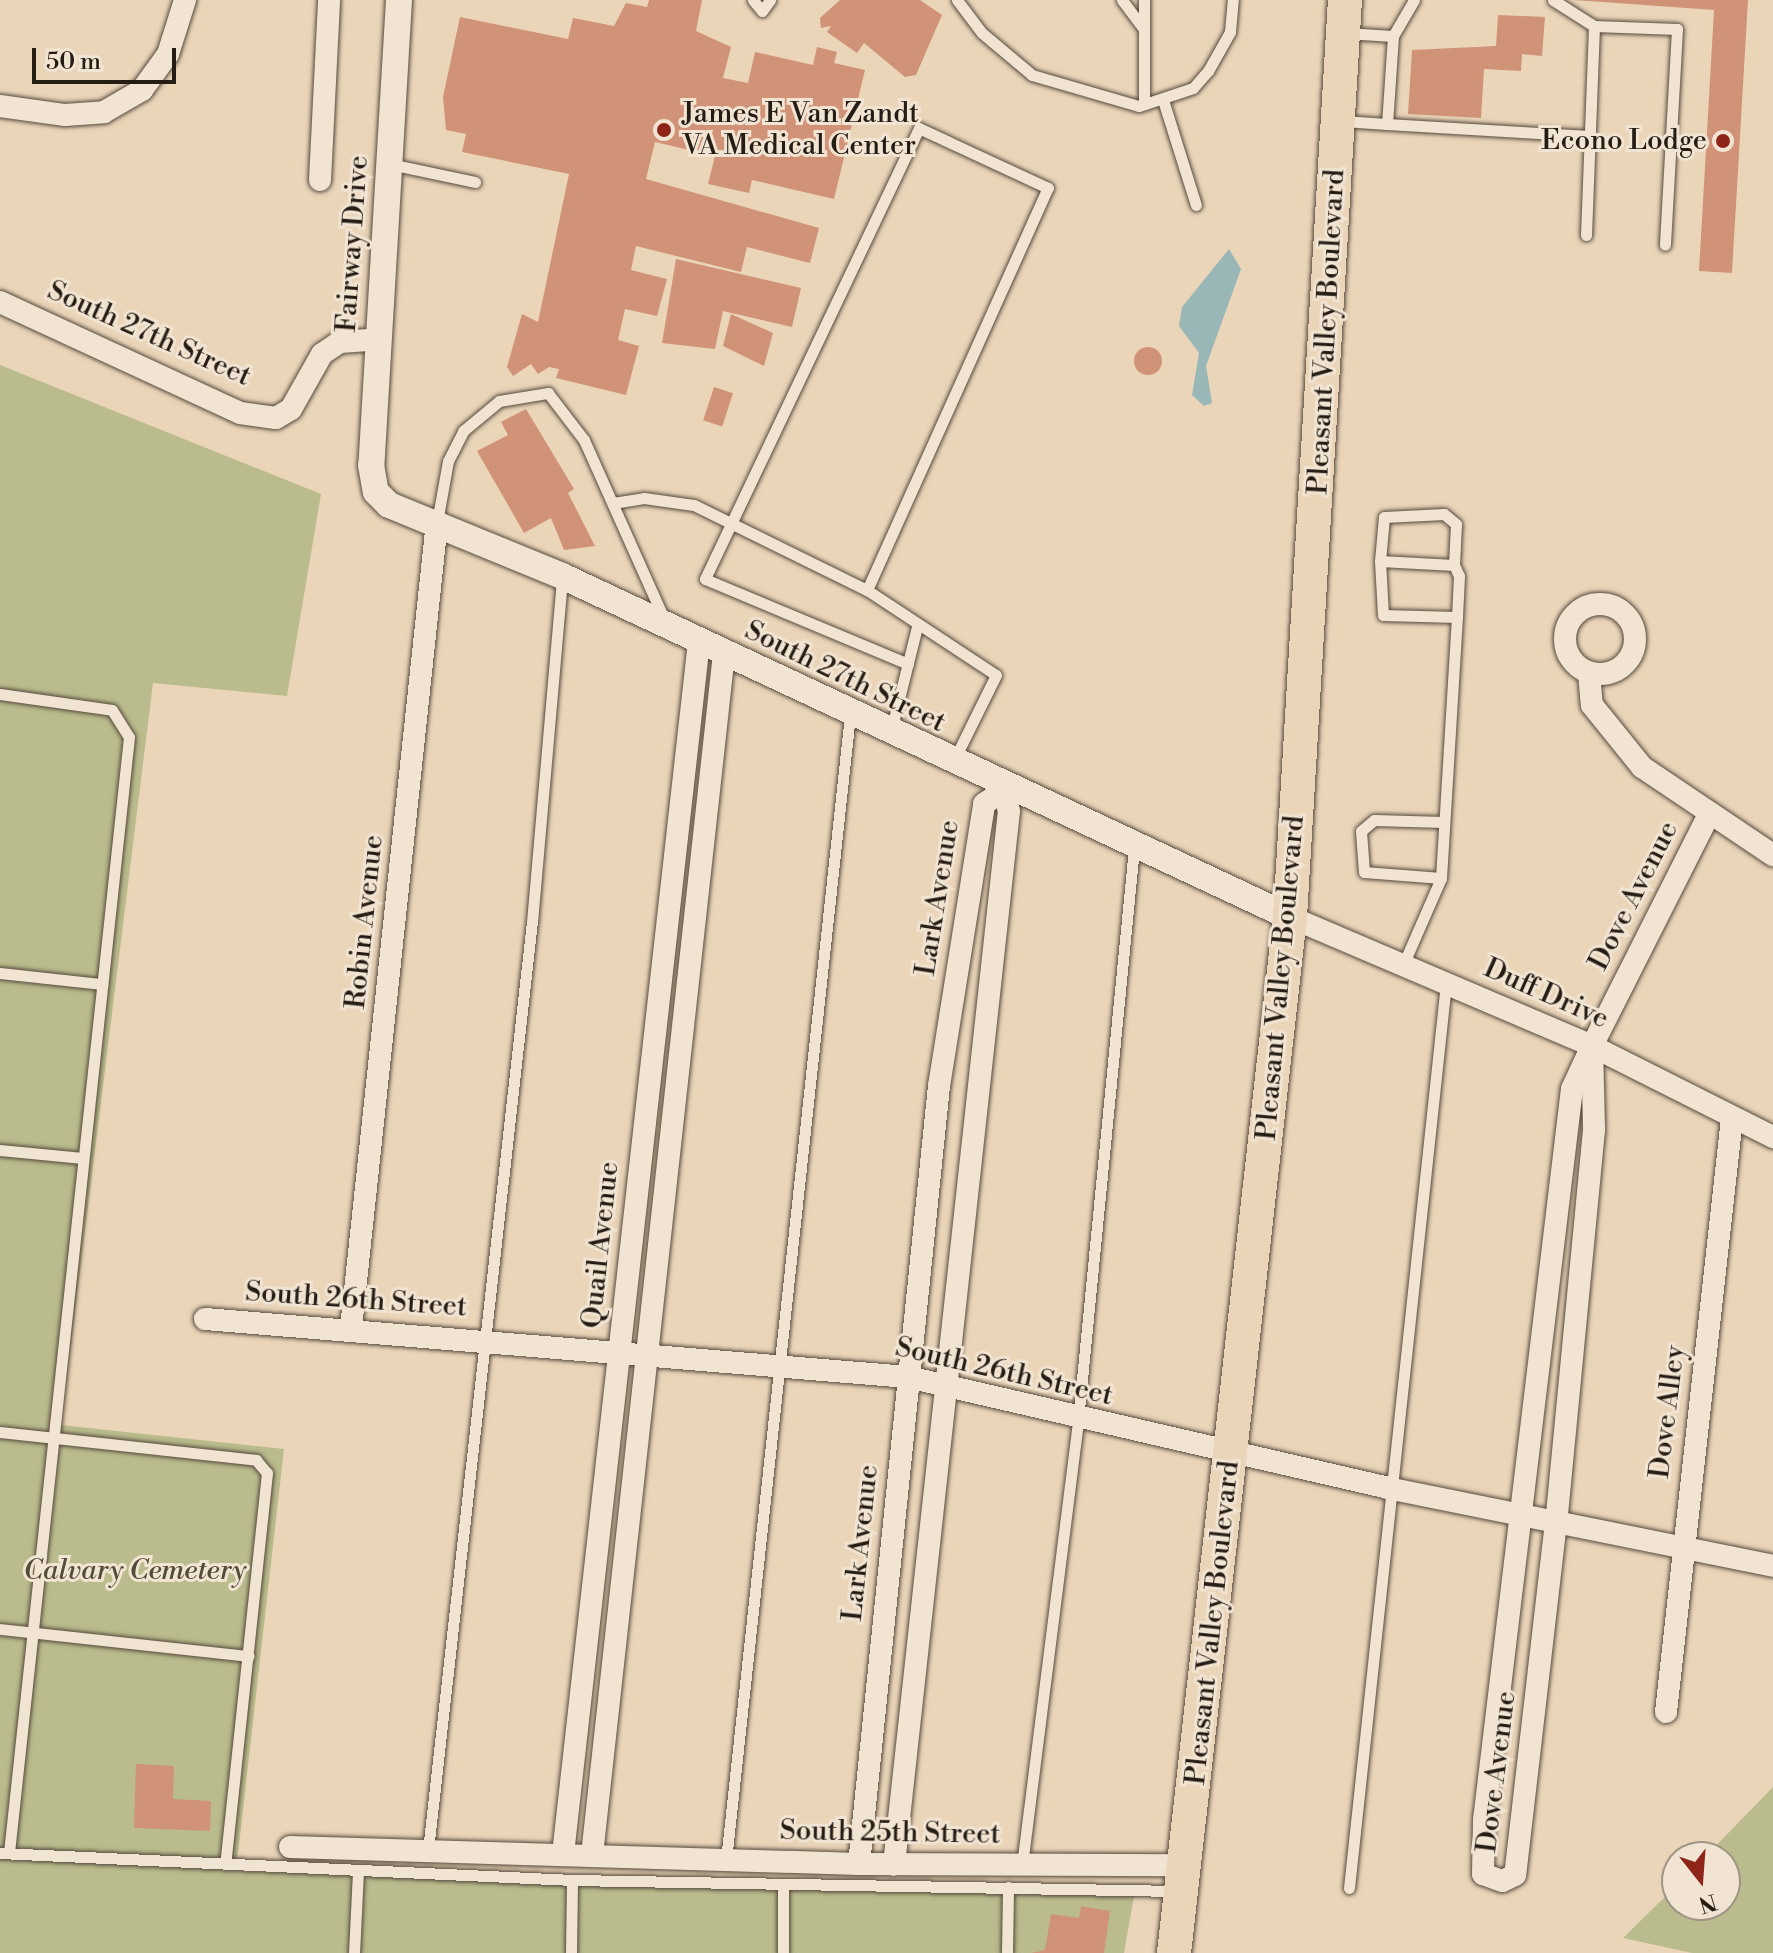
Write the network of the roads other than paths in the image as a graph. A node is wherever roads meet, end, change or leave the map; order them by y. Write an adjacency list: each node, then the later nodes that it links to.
1 (185, 0): 18 (street)
2 (329, 0): 23 (street)
3 (399, 0): 22 (street, Fairway Drive)
4 (753, 0): 5 (lane)
5 (770, 0)
6 (957, 0): 17 (lane)
7 (1122, 0): 14 (lane)
8 (1144, 0): 14 (lane)
9 (1233, 0): 16 (lane)
10 (1414, 0): 15 (lane)
11 (1553, 0): 13 (lane)
12 (1344, 17): 15 (lane); 19 (main road, Pleasant Valley Boulevard)
13 (1594, 26): 21 (lane); 27 (lane)
14 (1143, 28): 17 (lane)
15 (1393, 36): 20 (lane)
16 (1163, 100): 17 (lane); 25 (lane)
17 (1144, 104)
18 (0, 106)
19 (1338, 121): 20 (lane); 55 (main road, Pleasant Valley Boulevard)
20 (1387, 124): 21 (lane)
21 (1589, 136): 26 (lane)
22 (390, 164): 24 (lane); 29 (street, Fairway Drive)
23 (320, 180)
24 (475, 182)
25 (1196, 205)
26 (1586, 235)
27 (1665, 245)
28 (0, 302): 29 (street, South 27th Street)
29 (379, 339): 30 (street, Fairway Drive)
30 (376, 492): 32 (street, South 27th Street)
31 (613, 503): 32 (lane); 33 (lane); 39 (lane)
32 (437, 522): 36 (street, South 27th Street); 68 (street, Robin Avenue)
33 (731, 522): 37 (lane); 37 (lane); 43 (lane)
34 (1380, 561): 35 (lane); 35 (lane); 38 (lane)
35 (1454, 565): 38 (lane)
36 (562, 576): 39 (street, South 27th Street); 69 (lane)
37 (867, 590): 40 (lane)
38 (1457, 617): 51 (lane)
39 (667, 626): 41 (street, South 27th Street)
40 (917, 627): 43 (lane); 48 (lane)
41 (699, 642): 42 (street, South 27th Street); 62 (street, Quail Avenue)
42 (724, 654): 46 (street, South 27th Street); 63 (street, Quail Avenue)
43 (908, 664): 47 (lane)
44 (1589, 673): 50 (street)
45 (0, 694): 59 (lane)
46 (850, 715): 47 (street, South 27th Street); 72 (lane)
47 (890, 735): 48 (street, South 27th Street)
48 (952, 764): 49 (street, South 27th Street)
49 (1004, 790): 52 (street, South 27th Street); 73 (street, Lark Avenue); 74 (street, Lark Avenue)
50 (1708, 816): 53 (street); 60 (street, Dove Avenue)
51 (1444, 822): 54 (lane); 54 (lane)
52 (1134, 848): 55 (street, South 27th Street); 75 (lane)
53 (1773, 855)
54 (1441, 878): 56 (lane)
55 (1290, 917): 56 (street, Duff Drive); 78 (main road, Pleasant Valley Boulevard)
56 (1403, 965): 58 (street, Duff Drive)
57 (0, 973): 59 (lane)
58 (1446, 983): 60 (street, Duff Drive); 79 (lane)
59 (102, 984): 66 (lane)
60 (1592, 1046): 61 (street, Duff Drive); 80 (street, Dove Avenue); 81 (street, Dove Avenue)
61 (1732, 1118): 64 (street, Duff Drive); 84 (street, Dove Alley)
62 (645, 1123): 63 (street); 70 (street, Quail Avenue)
63 (673, 1126): 71 (street, Quail Avenue)
64 (1773, 1137)
65 (0, 1150): 66 (lane)
66 (83, 1158): 77 (lane)
67 (205, 1319): 68 (street, South 26th Street)
68 (351, 1328): 69 (street, South 26th Street)
69 (484, 1340): 70 (street, South 26th Street); 93 (lane)
70 (619, 1351): 71 (street, South 26th Street); 82 (street, Quail Avenue)
71 (648, 1354): 72 (street, South 26th Street); 83 (street, Quail Avenue)
72 (780, 1366): 73 (street, South 26th Street); 97 (lane)
73 (908, 1377): 74 (street, South 26th Street); 99 (street, Lark Avenue)
74 (943, 1386): 75 (street, South 26th Street); 100 (street, Lark Avenue)
75 (1078, 1420): 78 (street, South 26th Street); 101 (lane)
76 (0, 1432): 77 (lane)
77 (53, 1438): 87 (lane); 88 (lane)
78 (1232, 1453): 79 (street, South 26th Street); 103 (main road, Pleasant Valley Boulevard)
79 (1387, 1488): 80 (street, South 26th Street); 107 (lane)
80 (1525, 1516): 81 (street, South 26th Street); 81 (street, Dove Avenue)
81 (1556, 1522): 84 (street, South 26th Street)
82 (598, 1545): 83 (street); 90 (street, Quail Avenue)
83 (627, 1548): 91 (street, Quail Avenue)
84 (1683, 1548): 85 (street, South 26th Street); 89 (street, Dove Alley)
85 (1773, 1566)
86 (0, 1629): 87 (lane)
87 (32, 1633): 88 (lane); 94 (lane)
88 (249, 1656): 98 (lane)
89 (1666, 1712)
90 (575, 1744): 91 (street); 95 (street, Quail Avenue)
91 (604, 1747): 96 (street, Quail Avenue)
92 (290, 1847): 93 (street, South 25th Street)
93 (428, 1850): 95 (street, South 25th Street)
94 (4, 1853): 98 (lane)
95 (563, 1854): 96 (street, South 25th Street)
96 (592, 1855): 97 (street, South 25th Street)
97 (726, 1860): 99 (street, South 25th Street)
98 (225, 1863): 102 (lane)
99 (859, 1864): 100 (street, South 25th Street)
100 (894, 1865): 101 (street, South 25th Street)
101 (1022, 1865): 103 (street, South 25th Street)
102 (358, 1870): 104 (lane); 108 (lane)
103 (1185, 1878): 106 (lane); 112 (main road, Pleasant Valley Boulevard)
104 (572, 1880): 105 (lane); 109 (lane)
105 (783, 1884): 106 (lane); 110 (lane)
106 (1008, 1887): 111 (lane)
107 (1349, 1888)
108 (354, 1953)
109 (571, 1953)
110 (783, 1953)
111 (1007, 1953)
112 (1174, 1953)

